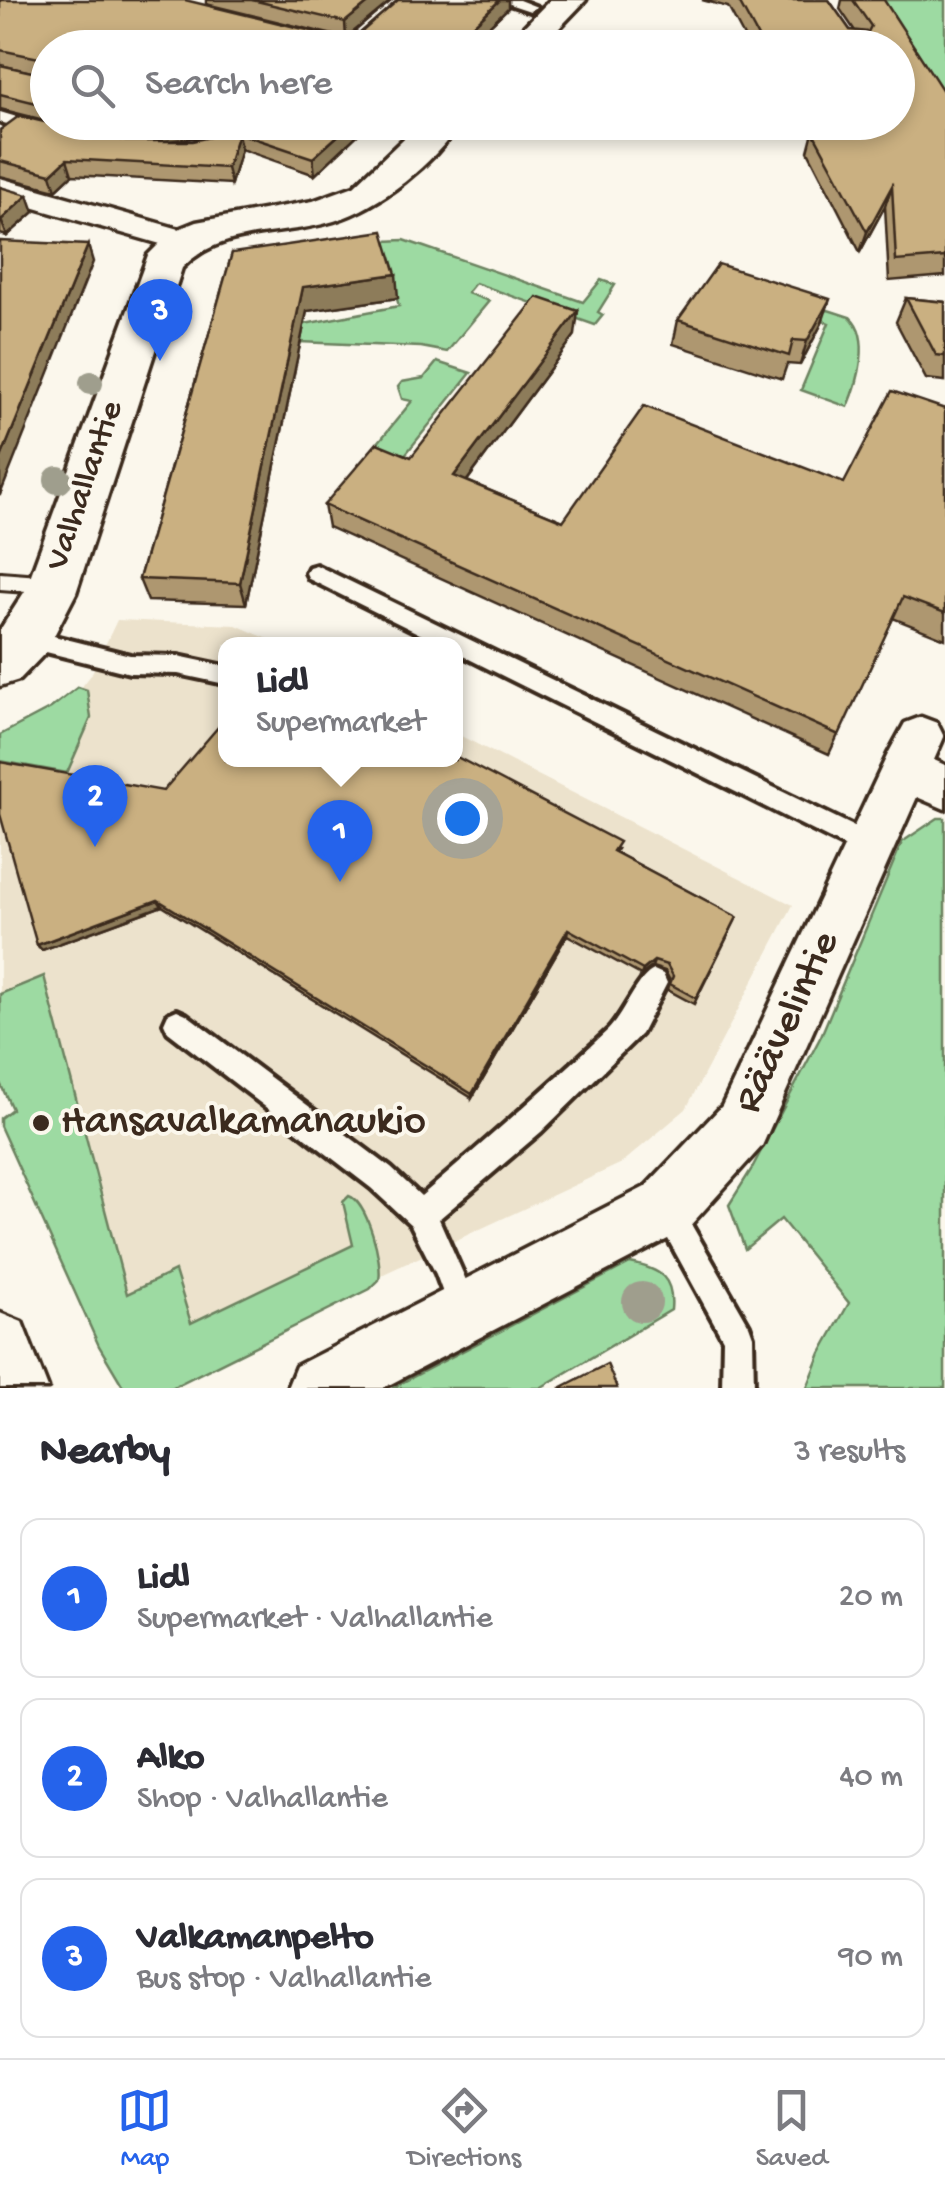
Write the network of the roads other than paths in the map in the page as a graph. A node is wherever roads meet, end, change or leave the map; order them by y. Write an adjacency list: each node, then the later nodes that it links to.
1 (504, 0): 3 (lane)
2 (568, 0): 4 (street)
3 (530, 7)
4 (538, 30)
5 (0, 117): 6 (lane)
6 (30, 129)
7 (224, 140): 9 (lane)
8 (425, 140): 11 (street)
9 (204, 147)
10 (0, 188): 11 (street)
11 (185, 241): 14 (street, Valhallantie)
12 (316, 574): 15 (lane)
13 (0, 581): 14 (lane)
14 (52, 585): 17 (street, Valhallantie)
15 (444, 637)
16 (463, 646): 20 (lane)
17 (13, 651): 18 (lane)
18 (218, 674)
19 (924, 765): 20 (street, Räävelintie)
20 (871, 847): 23 (street, Räävelintie)
21 (654, 983): 24 (lane)
22 (176, 1023): 24 (lane)
23 (666, 1208): 25 (street, Räävelintie); 29 (lane)
24 (422, 1215): 25 (lane)
25 (464, 1312): 28 (street, Räävelintie)
26 (0, 1344): 27 (street)
27 (18, 1388)
28 (318, 1388)
29 (738, 1388)

